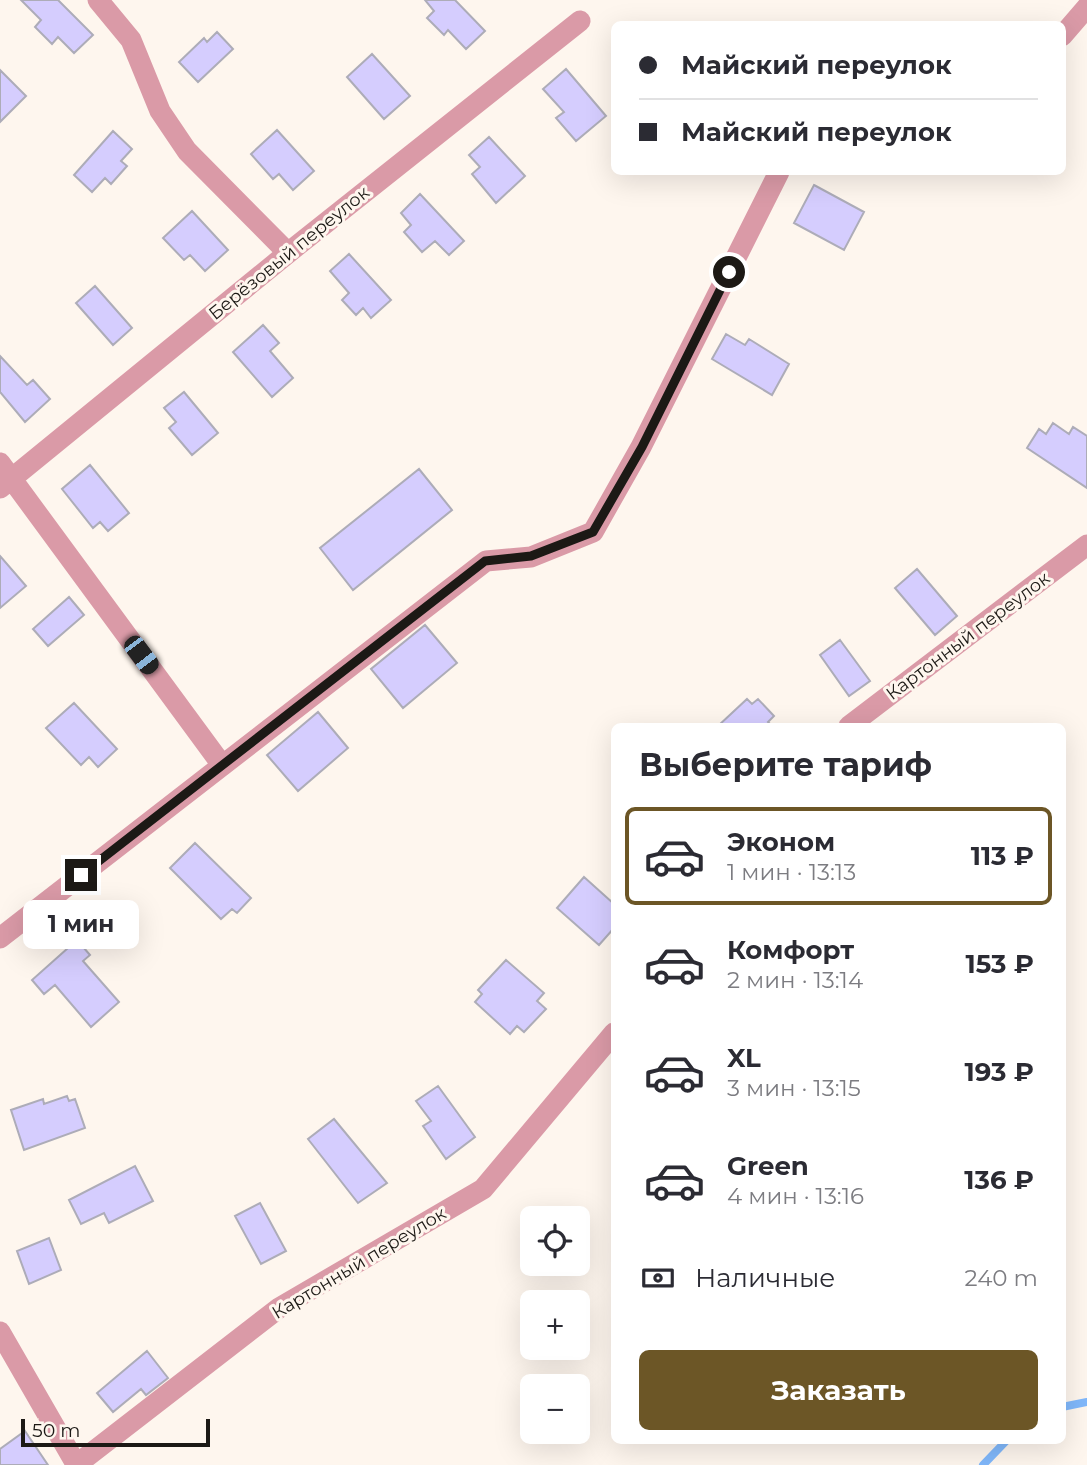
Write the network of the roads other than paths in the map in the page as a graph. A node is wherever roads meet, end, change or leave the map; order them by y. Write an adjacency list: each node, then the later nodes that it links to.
1 (98, 0): 6 (street)
2 (1087, 7): 4 (street)
3 (580, 21): 6 (street, Берёзовый переулок)
4 (1066, 31)
5 (778, 175): 10 (street)
6 (288, 253): 7 (street, Берёзовый переулок)
7 (4, 477): 10 (street)
8 (1087, 545): 9 (street, Картонный переулок)
9 (853, 723)
10 (222, 765): 11 (street)
11 (0, 938)
12 (611, 1037): 14 (street, Картонный переулок)
13 (0, 1332): 14 (street)
14 (76, 1464)

